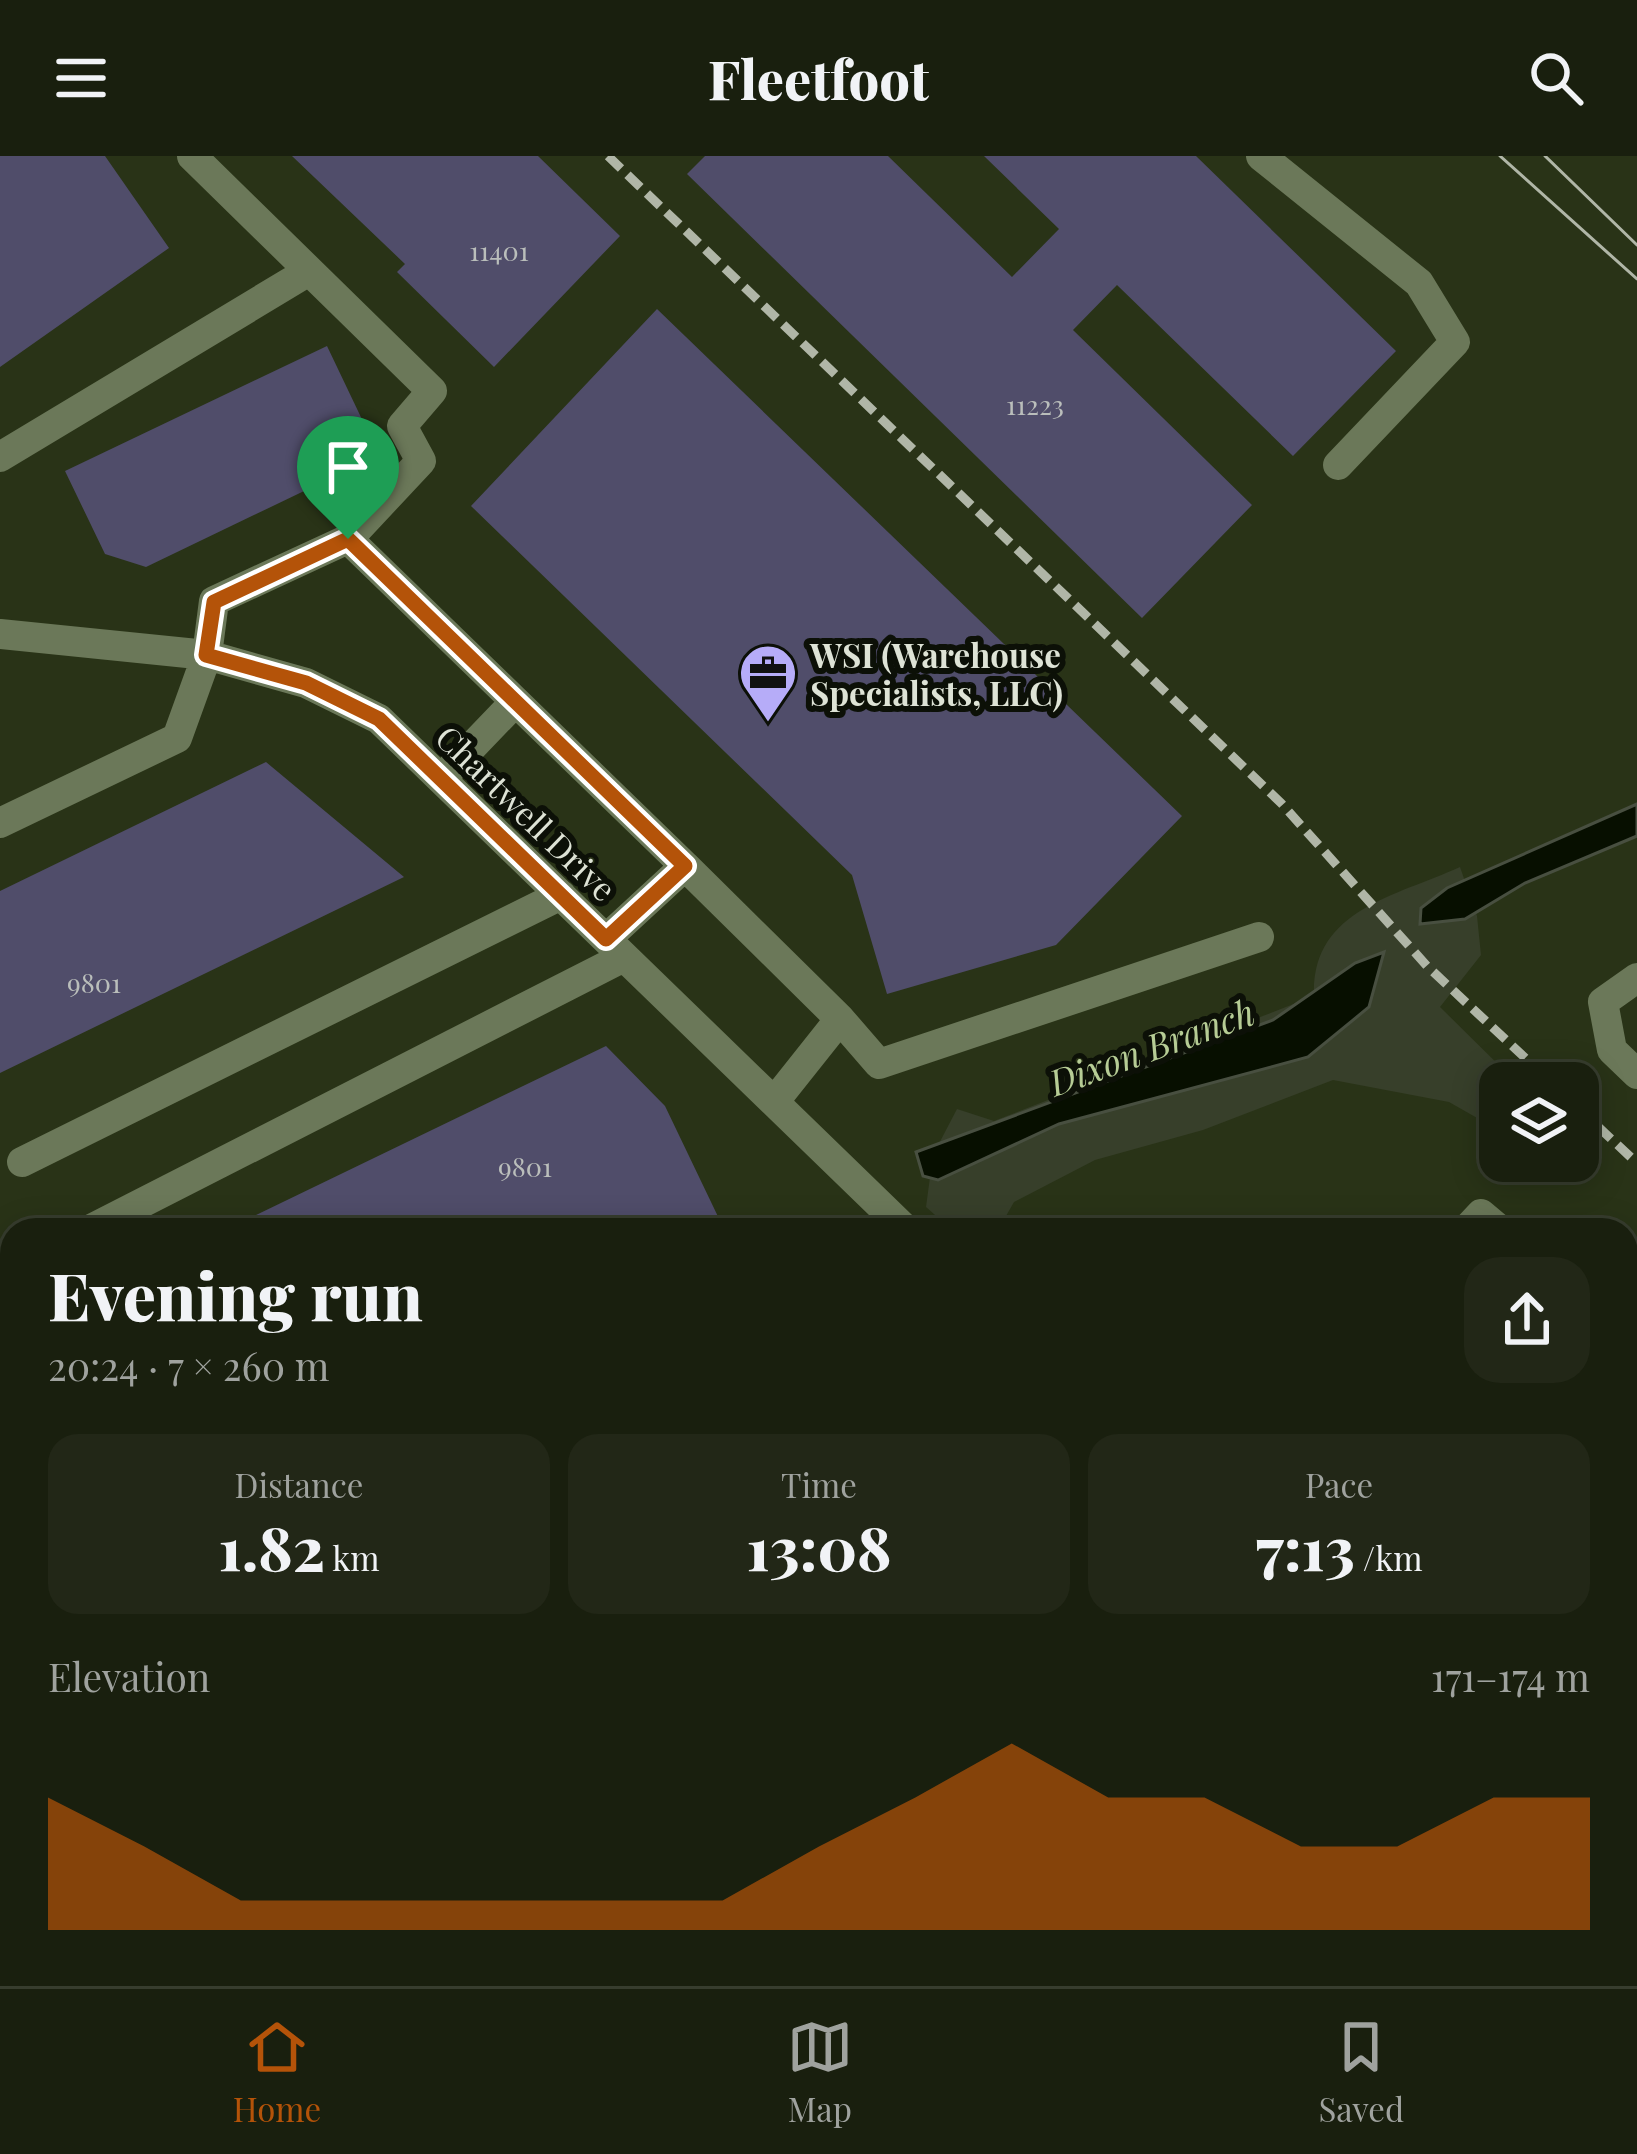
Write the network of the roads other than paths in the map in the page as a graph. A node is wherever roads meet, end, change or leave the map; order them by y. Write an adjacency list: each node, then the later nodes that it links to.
1 (192, 156): 3 (street)
2 (1261, 156): 5 (street)
3 (309, 271): 4 (street); 6 (street)
4 (0, 458)
5 (1338, 465)
6 (348, 539): 8 (street); 9 (street)
7 (0, 634): 8 (street, Chartwell Drive)
8 (206, 655): 10 (street, Chartwell Drive); 11 (street)
9 (515, 702): 10 (street); 12 (street)
10 (441, 779): 13 (street, Chartwell Drive)
11 (0, 823)
12 (685, 866): 15 (street); 17 (street)
13 (561, 895): 15 (street, Chartwell Drive); 20 (street)
14 (1259, 937): 17 (street)
15 (615, 948): 19 (street, Chartwell Drive); 21 (street)
16 (1637, 978): 18 (street)
17 (839, 1019): 19 (street)
18 (1637, 1074)
19 (774, 1102): 22 (street, Chartwell Drive)
20 (22, 1162)
21 (111, 1218)
22 (894, 1218)

